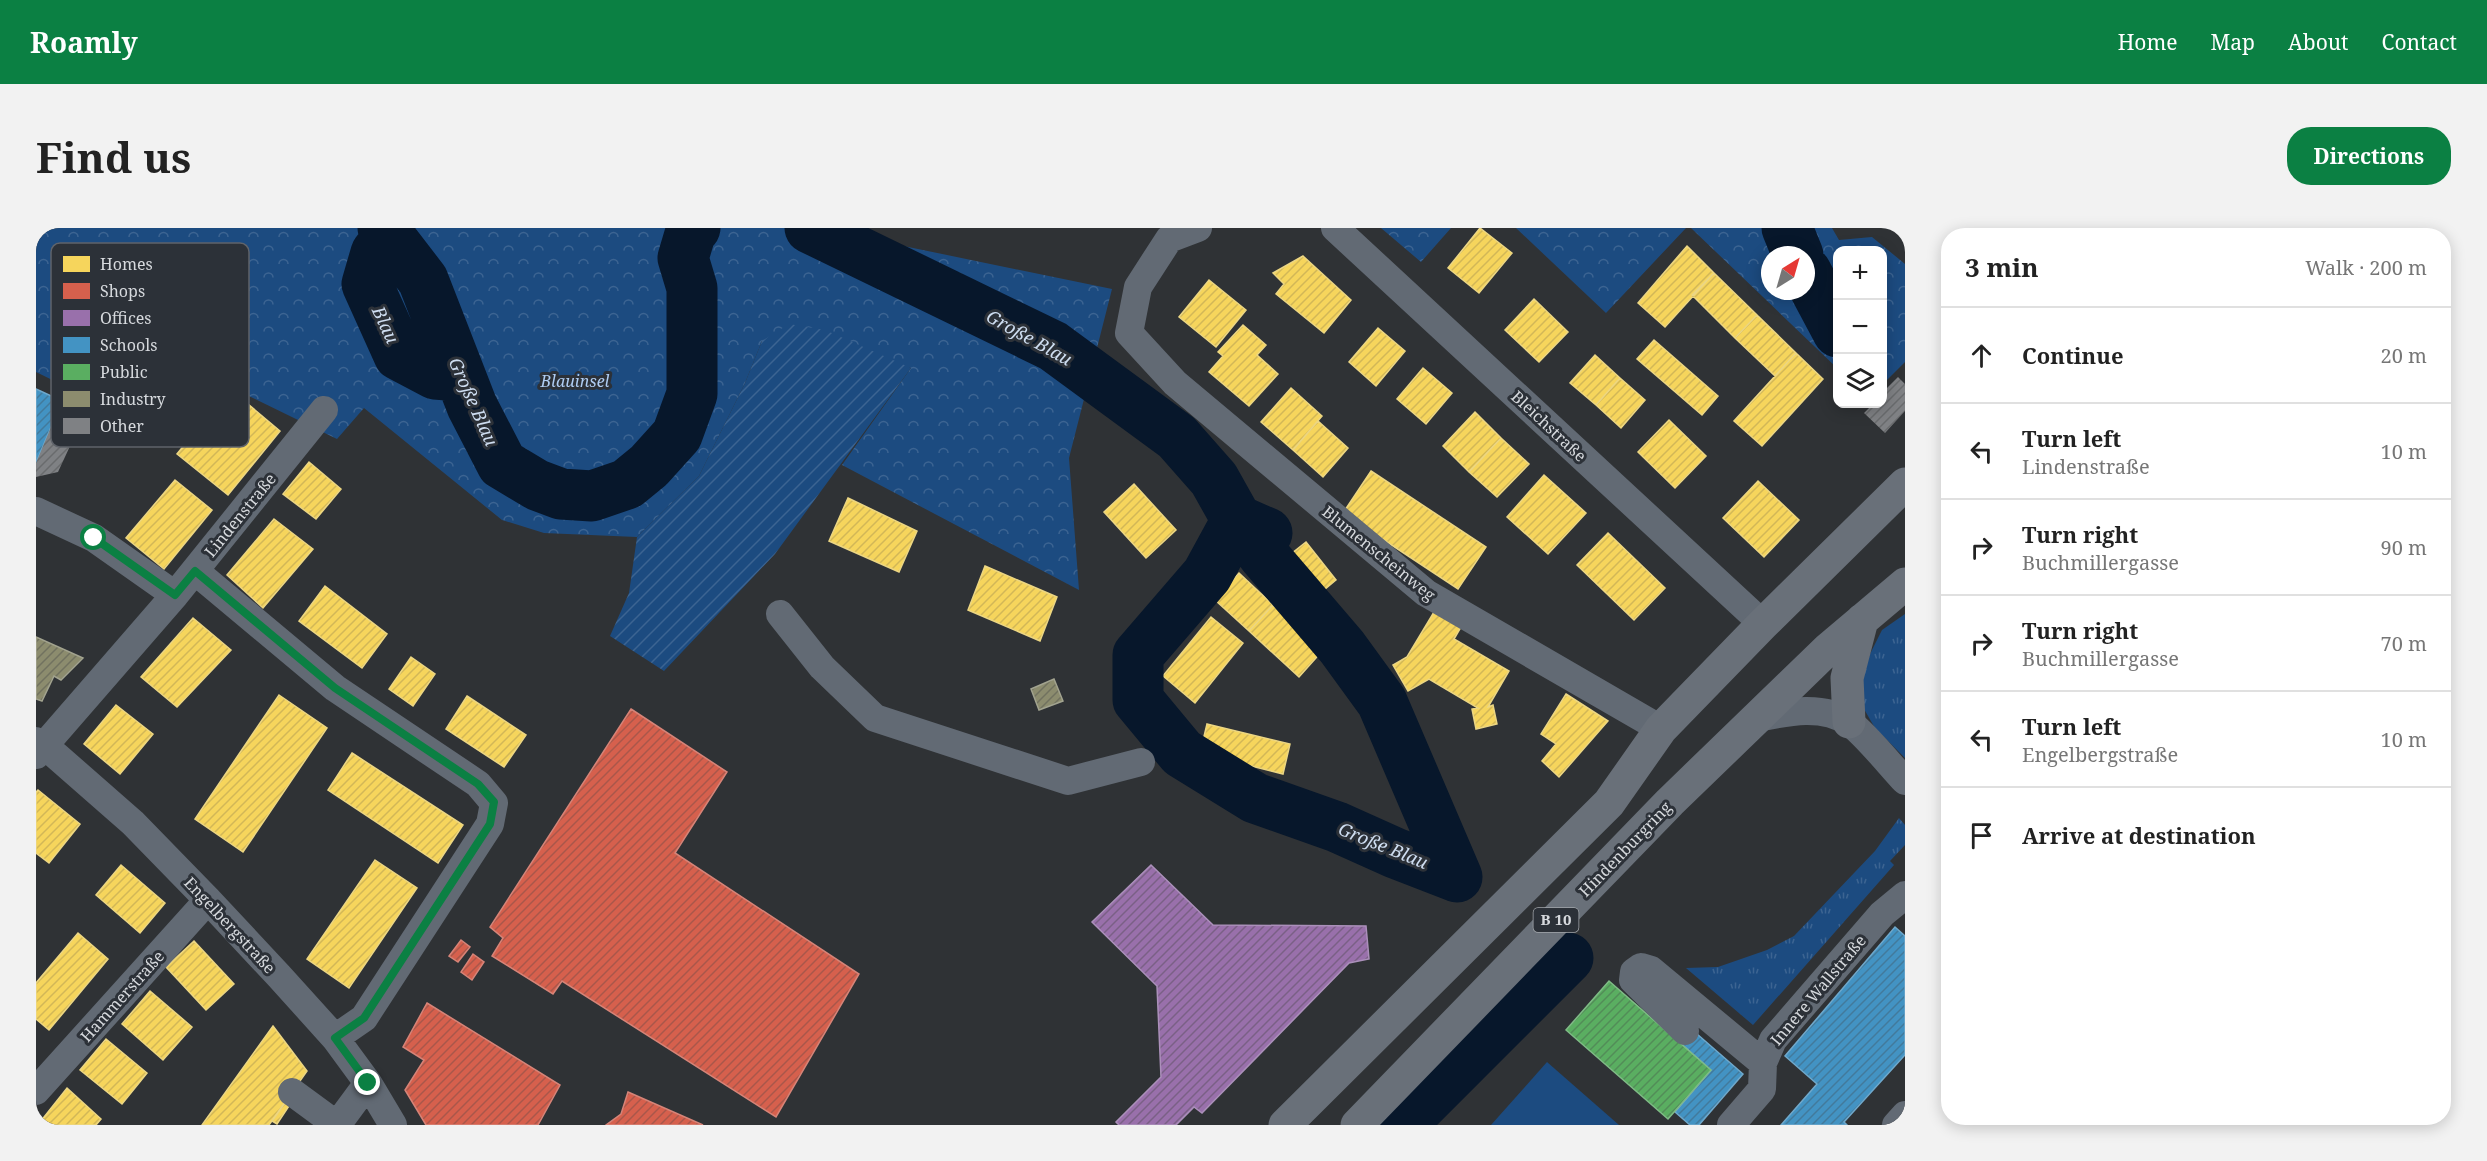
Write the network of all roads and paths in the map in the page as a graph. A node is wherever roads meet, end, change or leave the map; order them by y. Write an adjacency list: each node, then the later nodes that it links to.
1 (1197, 228): 15 (street, Blumenscheinweg)
2 (1335, 228): 12 (street, Bleichstraße)
3 (324, 410): 7 (street, Lindenstraße)
4 (1905, 469): 12 (highway)
5 (1905, 484): 12 (highway)
6 (36, 511): 9 (street)
7 (195, 571): 9 (street, Lindenstraße); 22 (street)
8 (1905, 584): 11 (highway, Hindenburgring / B 10)
9 (175, 595): 16 (street, Lindenstraße)
10 (780, 614): 17 (street)
11 (1862, 620): 13 (highway, Hindenburgring / B 10); 14 (highway)
12 (1763, 624): 15 (highway)
13 (1758, 718): 14 (street); 31 (highway, Hindenburgring / B 10)
14 (1849, 722): 18 (street)
15 (1662, 729): 30 (highway, B 10)
16 (39, 747): 20 (street, Engelbergstraße)
17 (1142, 762)
18 (1905, 781)
19 (1905, 895): 23 (street, Innere Wallstraße)
20 (208, 900): 22 (street, Engelbergstraße); 25 (street, Hammerstraße)
21 (1685, 1031): 23 (street)
22 (335, 1038): 24 (street, Engelbergstraße)
23 (1762, 1062): 32 (street, Innere Wallstraße)
24 (368, 1083): 28 (street); 29 (street, Engelbergstraße)
25 (36, 1091)
26 (292, 1092): 28 (street)
27 (1905, 1115): 33 (street)
28 (337, 1125)
29 (393, 1125)
30 (1286, 1125)
31 (1357, 1125)
32 (1731, 1125)
33 (1896, 1125)

